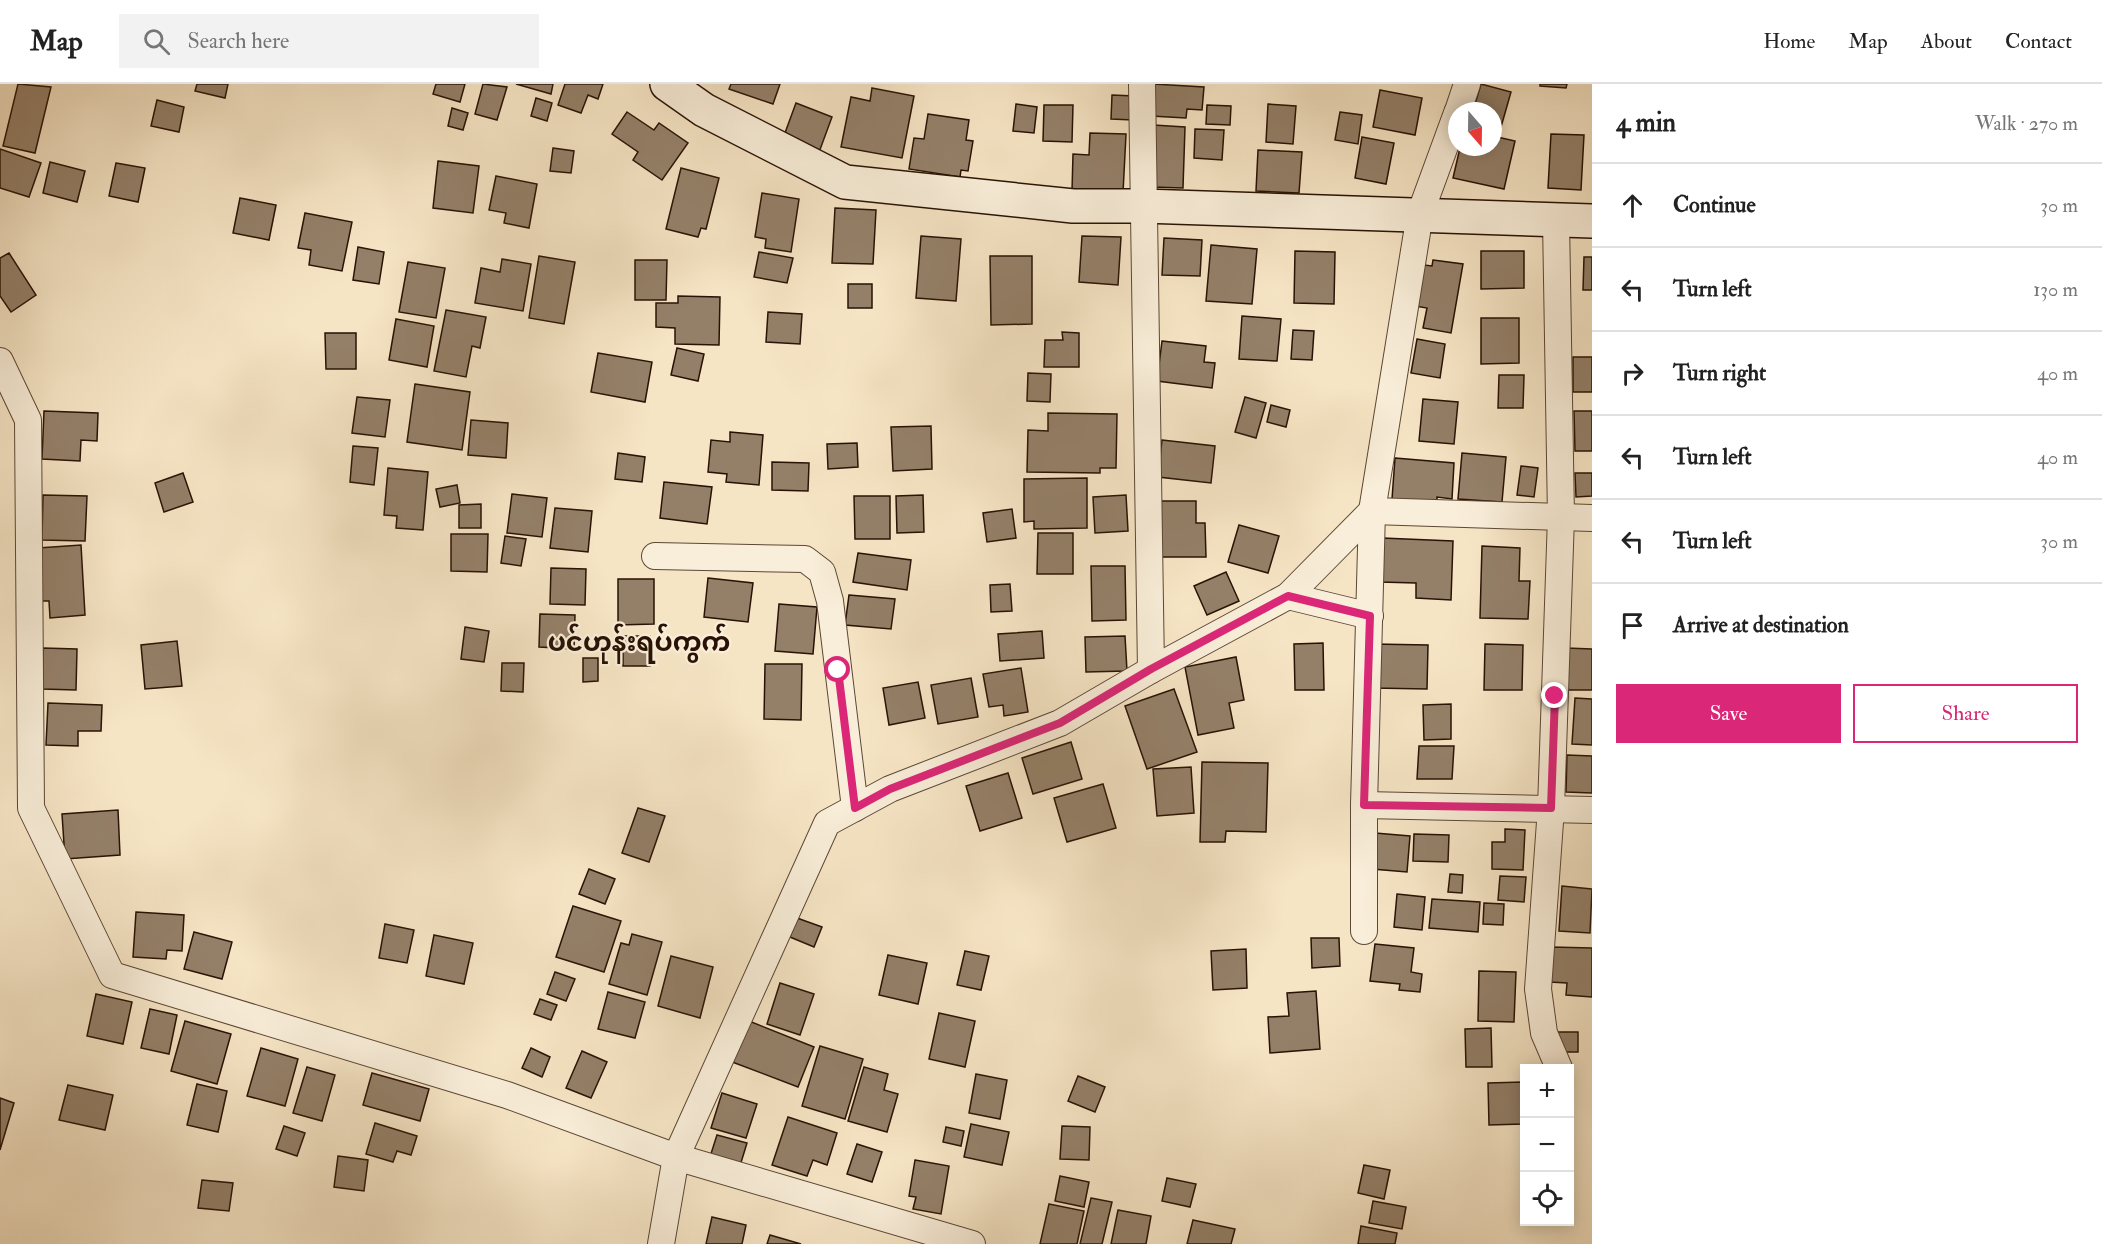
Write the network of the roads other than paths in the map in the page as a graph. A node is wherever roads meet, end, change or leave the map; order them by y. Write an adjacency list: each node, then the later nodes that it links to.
1 (667, 84): 6 (street)
2 (1142, 84): 6 (street)
3 (1467, 84): 4 (street)
4 (1461, 102)
5 (1448, 137): 7 (street)
6 (1143, 206): 7 (street); 17 (street)
7 (1420, 214): 8 (street); 11 (street)
8 (1556, 220): 9 (street); 12 (street)
9 (1592, 220)
10 (0, 361): 24 (street)
11 (1372, 510): 12 (street); 15 (street); 16 (street)
12 (1561, 517): 13 (street); 20 (street)
13 (1592, 518)
14 (655, 556): 19 (street)
15 (1288, 596): 16 (street); 17 (street)
16 (1370, 616): 18 (street)
17 (1151, 669): 19 (street)
18 (1364, 805): 20 (street); 22 (street)
19 (855, 808): 24 (street)
20 (1551, 808): 21 (street); 23 (street)
21 (1592, 810)
22 (1364, 931)
23 (1557, 1064)
24 (676, 1157): 25 (street); 26 (street)
25 (662, 1244)
26 (972, 1244)

